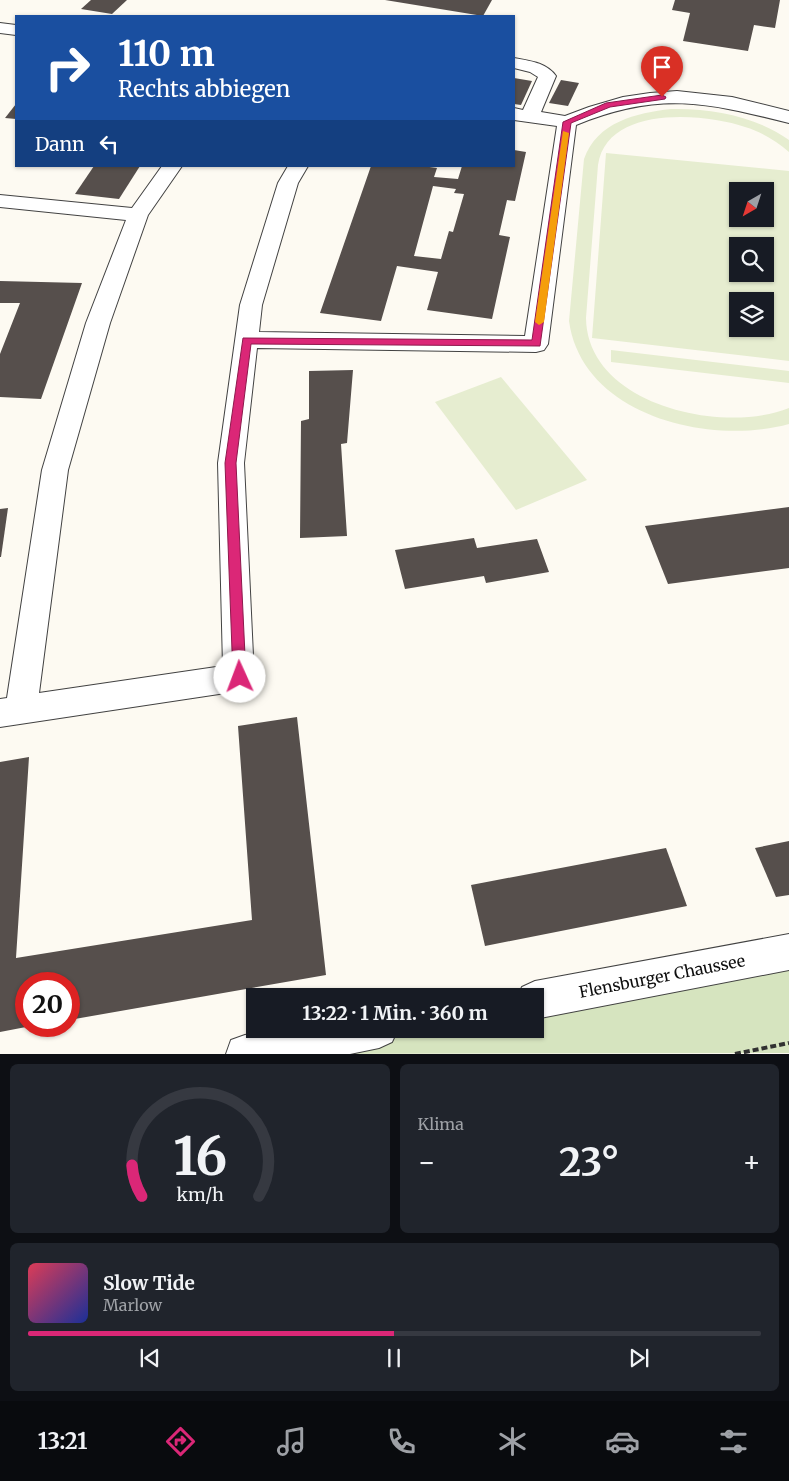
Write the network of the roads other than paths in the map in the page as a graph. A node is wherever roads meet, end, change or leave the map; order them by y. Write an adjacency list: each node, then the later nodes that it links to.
1 (0, 28): 2 (street)
2 (15, 30)
3 (515, 63): 4 (street)
4 (522, 115): 6 (street)
5 (789, 117): 6 (street)
6 (567, 122): 11 (street)
7 (171, 167): 10 (street)
8 (297, 167): 11 (street)
9 (0, 201): 10 (street)
10 (138, 215): 12 (street)
11 (246, 340): 12 (street)
12 (10, 711)
13 (789, 952): 14 (street, Flensburger Chaussee)
14 (544, 998)
15 (331, 1038): 16 (street)
16 (246, 1054)

